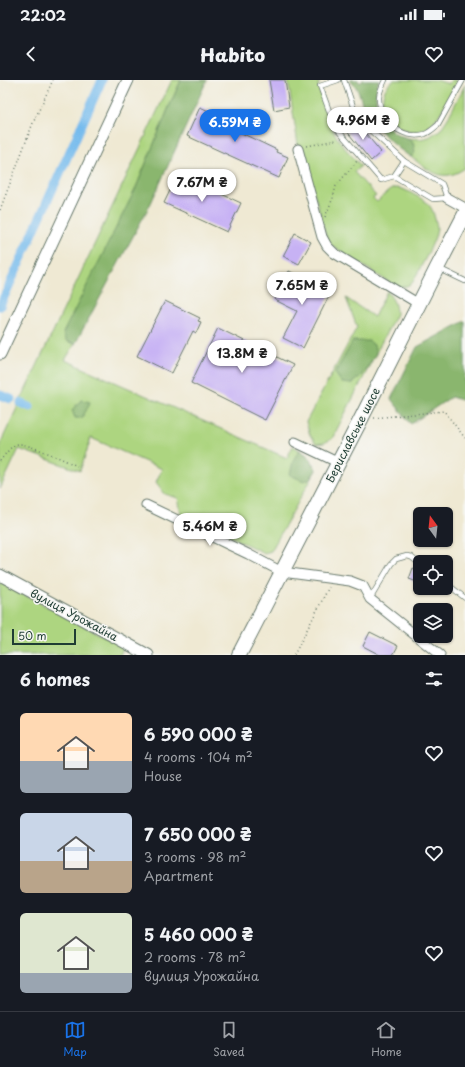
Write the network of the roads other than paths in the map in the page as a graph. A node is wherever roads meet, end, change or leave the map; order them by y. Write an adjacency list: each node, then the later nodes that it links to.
1 (128, 80): 17 (street)
2 (338, 80): 7 (lane)
3 (344, 80): 6 (lane)
4 (385, 80): 5 (lane)
5 (463, 80)
6 (357, 118): 7 (lane); 9 (lane)
7 (335, 127): 10 (lane)
8 (298, 149): 16 (street)
9 (404, 161): 10 (lane); 11 (lane)
10 (394, 176): 11 (lane)
11 (447, 198): 12 (street)
12 (465, 208)
13 (465, 214): 14 (main road, Бериславське шосе)
14 (437, 268): 15 (lane); 16 (main road, Бериславське шосе)
15 (465, 282)
16 (419, 304): 19 (main road, Бериславське шосе)
17 (0, 354)
18 (296, 442): 19 (street)
19 (339, 463): 22 (main road, Бериславське шосе)
20 (146, 505): 22 (street)
21 (413, 559): 26 (lane)
22 (282, 572): 26 (street); 28 (main road, Бериславське шосе)
23 (0, 575): 27 (street, вулиця Урожайна)
24 (453, 589): 25 (lane)
25 (465, 598)
26 (370, 599): 29 (street)
27 (148, 655)
28 (239, 655)
29 (440, 655)

